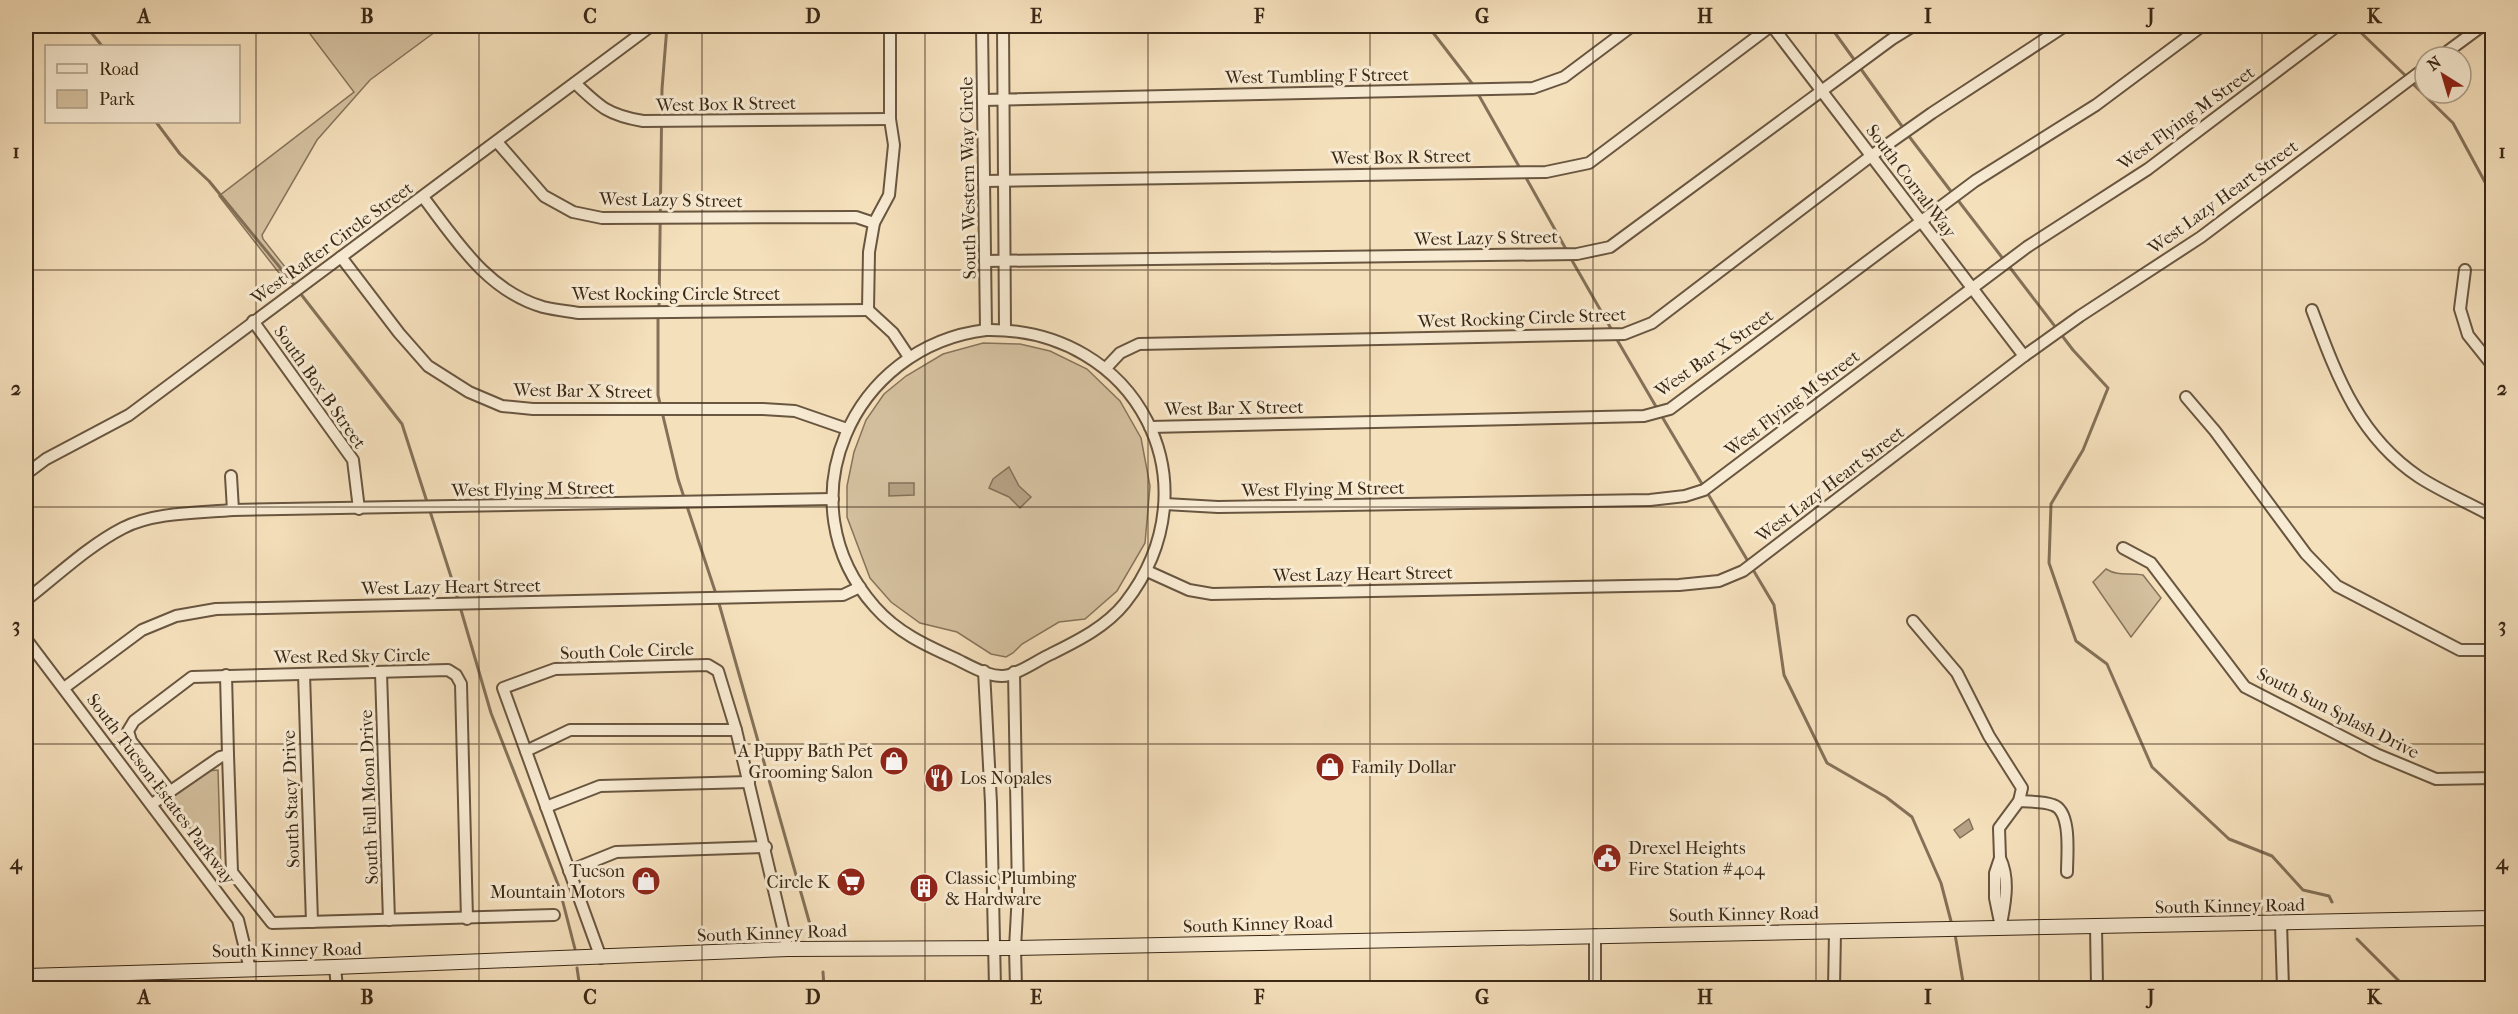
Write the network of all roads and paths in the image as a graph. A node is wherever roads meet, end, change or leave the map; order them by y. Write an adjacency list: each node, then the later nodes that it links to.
1 (651, 26): 14 (street, West Rafter Circle Street)
2 (890, 26): 18 (street)
3 (982, 26): 16 (street, South Western Way Circle)
4 (1003, 26): 17 (street, South Western Way Circle)
5 (1632, 26): 17 (street, West Tumbling F Street)
6 (1771, 26): 15 (street, South Corral Way); 21 (street, West Box R Street)
7 (1913, 26): 15 (street, West Lazy S Street)
8 (2065, 26): 20 (street, West Rocking Circle Street)
9 (2202, 26): 24 (street, West Bar X Street)
10 (2337, 26): 30 (street, West Flying M Street)
11 (2482, 26): 12 (street)
12 (2456, 45)
13 (2413, 77): 36 (street, West Lazy Heart Street)
14 (575, 83): 18 (street, West Box R Street); 19 (street, West Rafter Circle Street)
15 (1821, 90): 20 (street, South Corral Way); 28 (street, West Lazy S Street)
16 (983, 100): 17 (street, West Tumbling F Street); 22 (street, South Western Way Circle)
17 (1002, 100): 21 (street, South Western Way Circle)
18 (890, 119): 25 (street)
19 (497, 142): 23 (street, West Rafter Circle Street); 25 (street, West Lazy S Street)
20 (1871, 156): 24 (street, South Corral Way); 39 (street, West Rocking Circle Street)
21 (1003, 179): 22 (street, West Box R Street); 28 (street, South Western Way Circle)
22 (984, 181): 27 (street, South Western Way Circle)
23 (423, 197): 26 (street, West Rafter Circle Street); 31 (street, West Rocking Circle Street)
24 (1921, 222): 30 (street, South Corral Way); 41 (street, West Bar X Street)
25 (874, 223): 31 (street)
26 (342, 257): 33 (street, West Rafter Circle Street); 42 (street, West Bar X Street)
27 (985, 261): 28 (street, West Lazy S Street); 34 (street, South Western Way Circle)
28 (1005, 261): 35 (street, South Western Way Circle)
29 (2464, 270): 38 (street)
30 (1971, 289): 36 (street, South Corral Way); 46 (street, West Flying M Street)
31 (868, 310): 37 (street)
32 (2312, 310): 49 (street)
33 (253, 321): 43 (street, West Rafter Circle Street); 47 (street, South Box B Street)
34 (986, 330): 35 (street); 37 (street)
35 (1005, 330): 39 (street)
36 (2024, 356): 51 (street, West Lazy Heart Street)
37 (909, 357): 42 (street)
38 (2493, 365)
39 (1106, 368): 41 (street)
40 (2186, 397): 56 (street)
41 (1150, 427): 46 (street)
42 (847, 429): 45 (street)
43 (26, 474)
44 (231, 476): 48 (street)
45 (832, 499): 47 (street, West Flying M Street); 52 (street)
46 (1165, 504): 51 (street)
47 (359, 509): 48 (street, West Flying M Street)
48 (233, 510): 53 (street, West Flying M Street)
49 (2493, 516)
50 (2123, 548): 66 (street, South Sun Splash Drive)
51 (1147, 571): 58 (street)
52 (860, 587): 57 (street); 62 (street, West Lazy Heart Street)
53 (26, 600)
54 (1913, 621): 69 (street)
55 (26, 639): 62 (street, South Tucson Estates Parkway)
56 (2493, 650)
57 (984, 671): 58 (street); 85 (street)
58 (1014, 672): 86 (street)
59 (381, 673): 60 (street, West Red Sky Circle); 77 (street, West Red Sky Circle); 78 (street, South Full Moon Drive)
60 (304, 674): 61 (street, West Red Sky Circle); 79 (street, South Stacy Drive)
61 (226, 675): 65 (street); 68 (street, West Red Sky Circle)
62 (64, 688): 70 (street, South Tucson Estates Parkway)
63 (736, 730): 64 (street); 64 (street, South Cole Circle); 67 (street, South Cole Circle)
64 (526, 752): 71 (street)
65 (228, 755): 68 (street); 79 (street)
66 (2493, 778)
67 (749, 782): 71 (street); 72 (street, South Cole Circle)
68 (170, 790): 70 (street)
69 (2019, 801): 74 (street); 82 (street)
70 (152, 804): 90 (street, South Tucson Estates Parkway)
71 (546, 807): 73 (street)
72 (766, 847): 73 (street); 87 (street, South Cole Circle)
73 (569, 871): 88 (street)
74 (2067, 872)
75 (554, 915): 77 (street)
76 (2493, 918): 80 (main road, South Kinney Road)
77 (467, 919): 78 (street)
78 (389, 920): 79 (street)
79 (312, 922)
80 (2281, 923): 81 (main road, South Kinney Road); 100 (street)
81 (2097, 926): 82 (main road, South Kinney Road); 99 (street)
82 (2001, 927): 83 (main road, South Kinney Road)
83 (1835, 931): 84 (main road, South Kinney Road); 98 (street)
84 (1595, 935): 86 (main road, South Kinney Road); 97 (street)
85 (994, 948): 86 (main road, South Kinney Road); 87 (main road, South Kinney Road); 95 (street)
86 (1015, 948): 96 (street)
87 (789, 949): 88 (main road, South Kinney Road)
88 (601, 958): 89 (main road, South Kinney Road)
89 (335, 967): 90 (main road, South Kinney Road); 94 (street)
90 (250, 969): 91 (main road, South Kinney Road)
91 (70, 974): 92 (main road, South Kinney Road); 93 (main road)
92 (26, 976)
93 (70, 988)
94 (337, 988)
95 (995, 988)
96 (1016, 988)
97 (1595, 988)
98 (1834, 988)
99 (2097, 988)
100 (2283, 988)

